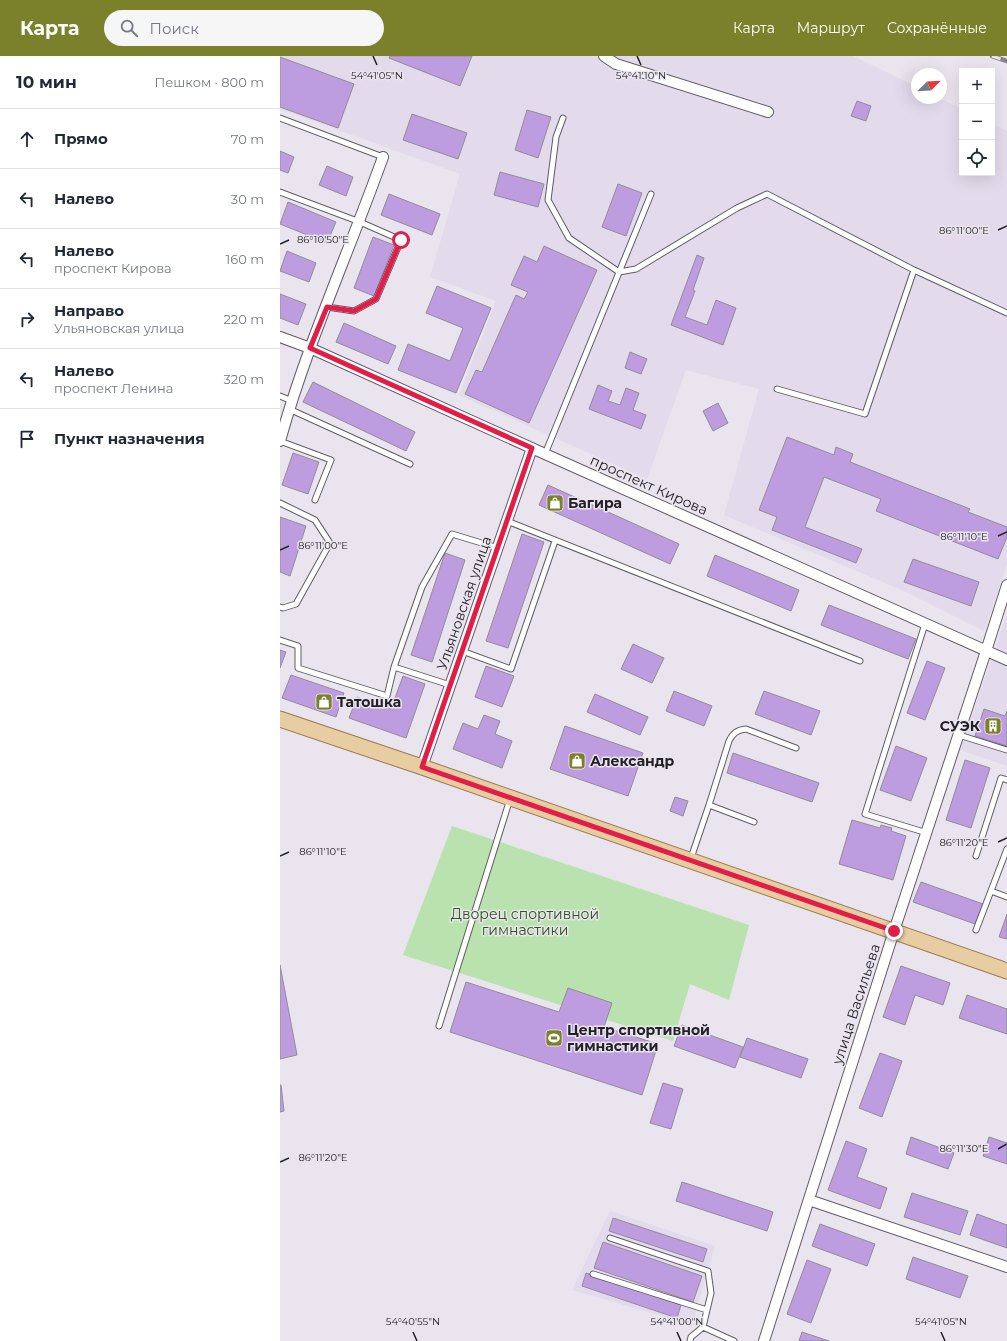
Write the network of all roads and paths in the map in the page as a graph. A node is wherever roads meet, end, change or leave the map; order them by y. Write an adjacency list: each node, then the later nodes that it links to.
1 (604, 56): 2 (street)
2 (768, 112)
3 (280, 118): 5 (lane)
4 (563, 118): 10 (lane)
5 (383, 157): 8 (street)
6 (280, 192): 8 (lane)
7 (651, 194): 10 (lane)
8 (360, 222): 11 (street); 11 (lane)
9 (914, 270): 10 (lane); 12 (lane); 15 (lane)
10 (619, 272): 20 (lane)
11 (327, 307): 14 (street)
12 (1007, 313)
13 (280, 337): 14 (street, проспект Кирова)
14 (310, 348): 17 (street); 19 (street, проспект Кирова)
15 (777, 389)
16 (280, 396): 17 (lane)
17 (290, 405): 18 (street); 21 (lane)
18 (280, 441): 22 (lane)
19 (532, 448): 20 (street, проспект Кирова); 24 (street, Ульяновская улица)
20 (545, 454): 29 (street, проспект Кирова)
21 (410, 464)
22 (315, 500)
23 (280, 504): 28 (lane)
24 (507, 521): 25 (lane); 26 (street, Ульяновская улица)
25 (555, 541): 31 (lane); 34 (lane)
26 (498, 548): 31 (street, Ульяновская улица); 35 (lane)
27 (1007, 585): 32 (street, улица Васильева)
28 (280, 607)
29 (925, 624): 32 (street, проспект Кирова); 46 (lane)
30 (280, 640): 35 (lane)
31 (462, 651): 36 (street, Ульяновская улица)
32 (986, 651): 33 (street, проспект Кирова); 38 (street, улица Васильева)
33 (1007, 660)
34 (860, 661)
35 (394, 666): 36 (lane)
36 (450, 685): 41 (street, Ульяновская улица)
37 (280, 719): 41 (main road)
38 (959, 736): 40 (lane); 46 (street, улица Васильева)
39 (796, 748): 44 (lane)
40 (1007, 750)
41 (422, 767): 43 (main road)
42 (1007, 780): 48 (lane)
43 (510, 798): 49 (main road); 55 (lane)
44 (709, 805): 45 (lane); 49 (lane)
45 (754, 822)
46 (927, 833): 53 (street, улица Васильева)
47 (1007, 849): 50 (lane)
48 (976, 856)
49 (690, 861): 53 (main road)
50 (991, 892): 51 (lane); 52 (lane)
51 (1007, 897)
52 (976, 930)
53 (894, 931): 54 (main road); 56 (street, улица Васильева)
54 (1007, 971)
55 (439, 1026)
56 (809, 1200): 58 (street); 64 (street, улица Васильева)
57 (610, 1238): 60 (lane)
58 (1007, 1267)
59 (593, 1274): 60 (lane)
60 (706, 1310): 61 (lane)
61 (703, 1327): 62 (lane); 63 (lane)
62 (690, 1341)
63 (734, 1341)
64 (764, 1341)

